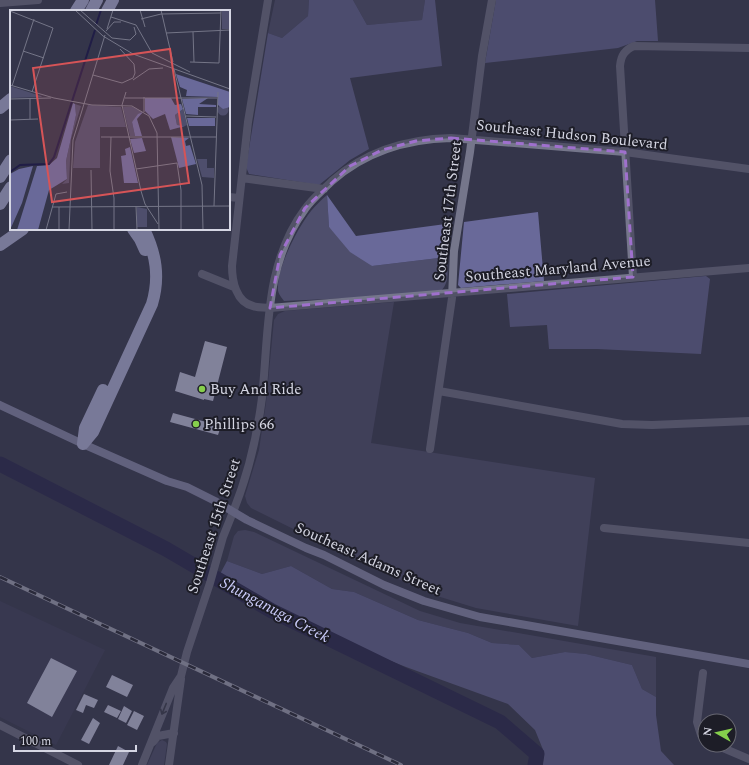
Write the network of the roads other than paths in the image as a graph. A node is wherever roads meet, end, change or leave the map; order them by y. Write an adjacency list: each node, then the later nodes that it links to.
1 (38, 0): 7 (street)
2 (83, 0): 8 (highway)
3 (97, 0): 9 (highway)
4 (113, 0): 10 (highway)
5 (268, 0): 19 (street)
6 (492, 0): 14 (street, Southeast 17th Street)
7 (0, 3)
8 (77, 10)
9 (92, 10)
10 (108, 10)
11 (749, 48): 15 (street)
12 (10, 100): 13 (highway)
13 (0, 108)
14 (472, 139): 15 (street, Southeast Hudson Boulevard); 21 (street, Southeast Hudson Boulevard); 33 (street, Southeast 17th Street)
15 (625, 152): 17 (street, Southeast Hudson Boulevard); 31 (street)
16 (10, 162): 18 (highway)
17 (749, 169)
18 (0, 177)
19 (242, 178): 21 (street); 23 (street)
20 (10, 189): 24 (highway)
21 (324, 189): 34 (street, Southeast Hudson Boulevard)
22 (230, 197): 23 (street)
23 (239, 198): 32 (street)
24 (0, 204)
25 (21, 230): 28 (highway)
26 (134, 230): 38 (highway)
27 (144, 230): 38 (highway)
28 (0, 245)
29 (749, 268): 31 (street, Southeast Maryland Avenue)
30 (202, 274): 32 (street)
31 (633, 277): 33 (street, Southeast Maryland Avenue)
32 (234, 287): 34 (street, Southeast Maryland Avenue)
33 (452, 293): 34 (street, Southeast Maryland Avenue); 35 (street, Southeast 17th Street)
34 (270, 308): 40 (street, Southeast 15th Street)
35 (439, 392): 37 (street); 39 (street, Southeast 17th Street)
36 (0, 405): 38 (main road, Southeast Adams Street)
37 (749, 421)
38 (83, 444): 40 (main road, Southeast Adams Street)
39 (430, 449)
40 (233, 512): 43 (main road, Southeast Adams Street); 45 (street, Southeast 15th Street)
41 (604, 528): 42 (street)
42 (749, 543)
43 (749, 664)
44 (703, 673): 46 (street)
45 (181, 676): 48 (street); 49 (street, Southeast 15th Street, one-way to 49)
46 (698, 713)
47 (0, 725): 52 (street)
48 (174, 733): 49 (street); 54 (street)
49 (151, 744): 53 (street, Southeast 15th Street)
50 (735, 753): 51 (street)
51 (749, 759)
52 (78, 765)
53 (142, 765)
54 (170, 765)

